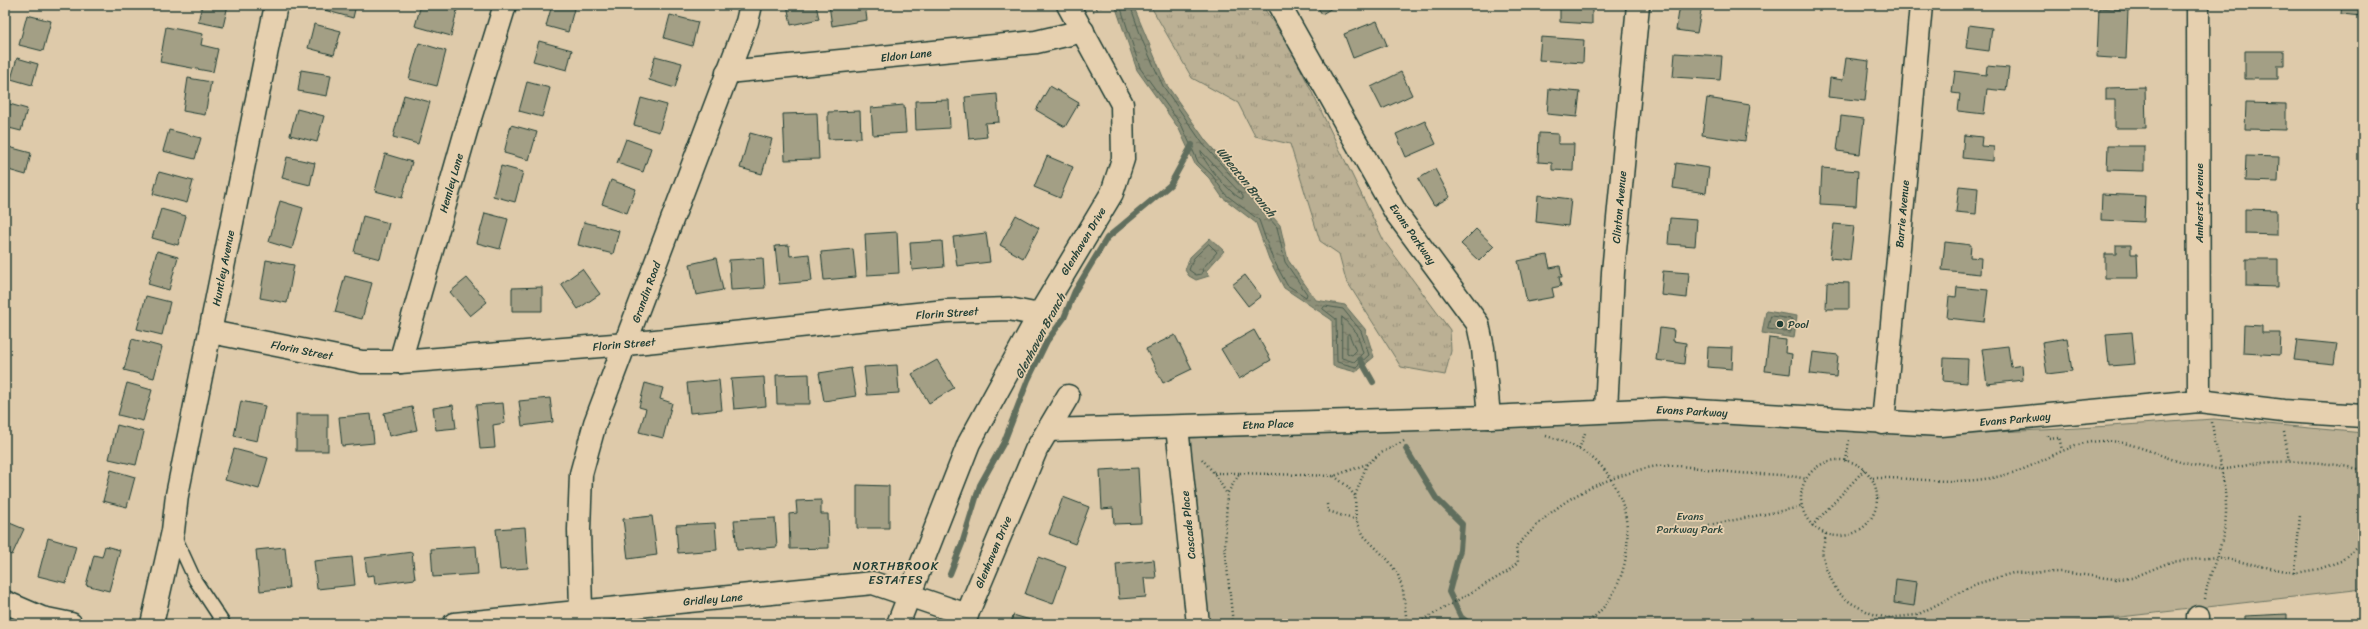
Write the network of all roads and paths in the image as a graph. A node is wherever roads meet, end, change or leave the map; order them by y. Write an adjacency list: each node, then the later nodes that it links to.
1 (276, 5): 12 (street, Huntley Avenue)
2 (504, 5): 14 (street, Hemley Lane)
3 (751, 5): 10 (street, Grandin Road)
4 (1068, 5): 9 (street, Glenhaven Drive)
5 (1279, 5): 19 (street, Evans Parkway)
6 (1638, 5): 17 (street, Clinton Avenue)
7 (1921, 5): 20 (street, Barrie Avenue)
8 (2198, 5): 16 (street, Amherst Avenue)
9 (1084, 31): 10 (street, Eldon Lane); 11 (street, Glenhaven Drive)
10 (727, 72): 13 (street, Grandin Road)
11 (1039, 314): 13 (street, Florin Street); 57 (street, Glenhaven Drive)
12 (211, 332): 14 (street, Florin Street); 52 (street, Huntley Avenue)
13 (626, 344): 14 (street, Florin Street); 59 (street, Grandin Road)
14 (400, 362)
15 (1068, 396): 23 (street, Glenhaven Drive)
16 (2205, 408): 18 (street, Evans Parkway); 20 (street, Evans Parkway); 36 (path)
17 (1606, 410): 19 (street, Evans Parkway); 20 (street, Evans Parkway)
18 (2363, 416)
19 (1489, 417): 21 (street, Etna Place)
20 (1883, 423)
21 (1177, 427): 23 (street, Etna Place); 68 (street, Cascade Place)
22 (1587, 427): 29 (path)
23 (1048, 430): 60 (street, Glenhaven Drive)
24 (2283, 430): 33 (path)
25 (1540, 435): 29 (path)
26 (2048, 438): 30 (path)
27 (1849, 440): 32 (path)
28 (1405, 441): 34 (path)
29 (1579, 449): 42 (path)
30 (2062, 450): 36 (path); 41 (path)
31 (1199, 455): 38 (path)
32 (1846, 461): 35 (path); 43 (path)
33 (2289, 461): 36 (path); 37 (path)
34 (1367, 464): 40 (path); 45 (path)
35 (1865, 469): 41 (path); 51 (path)
36 (2220, 469): 55 (path)
37 (2363, 470)
38 (1214, 473): 39 (path); 44 (path)
39 (1240, 473): 40 (path); 44 (path)
40 (1334, 476): 45 (path)
41 (1873, 478): 53 (path)
42 (1611, 479): 43 (path); 71 (path); 72 (path)
43 (1806, 479): 47 (path)
44 (1227, 494): 69 (path)
45 (1355, 496): 49 (path)
46 (1327, 504): 49 (path)
47 (1801, 507): 50 (path); 51 (path)
48 (2300, 515): 56 (path)
49 (1356, 520): 70 (path)
50 (1708, 525)
51 (1812, 526): 53 (path)
52 (173, 531): 64 (street, Huntley Avenue); 65 (lane)
53 (1826, 534): 55 (path)
54 (2363, 542): 56 (path)
55 (2218, 557): 56 (path); 61 (path)
56 (2296, 573)
57 (909, 596): 59 (street, Gridley Lane); 60 (street, Gridley Lane); 67 (street, Glenhaven Drive)
58 (5, 602): 62 (street)
59 (581, 611): 66 (street, Gridley Lane)
60 (965, 619)
61 (2198, 620)
62 (42, 621): 63 (street)
63 (71, 624)
64 (152, 624)
65 (224, 624)
66 (454, 624)
67 (898, 624)
68 (1198, 624)
69 (1233, 624)
70 (1407, 624)
71 (1416, 624)
72 (1585, 624)

